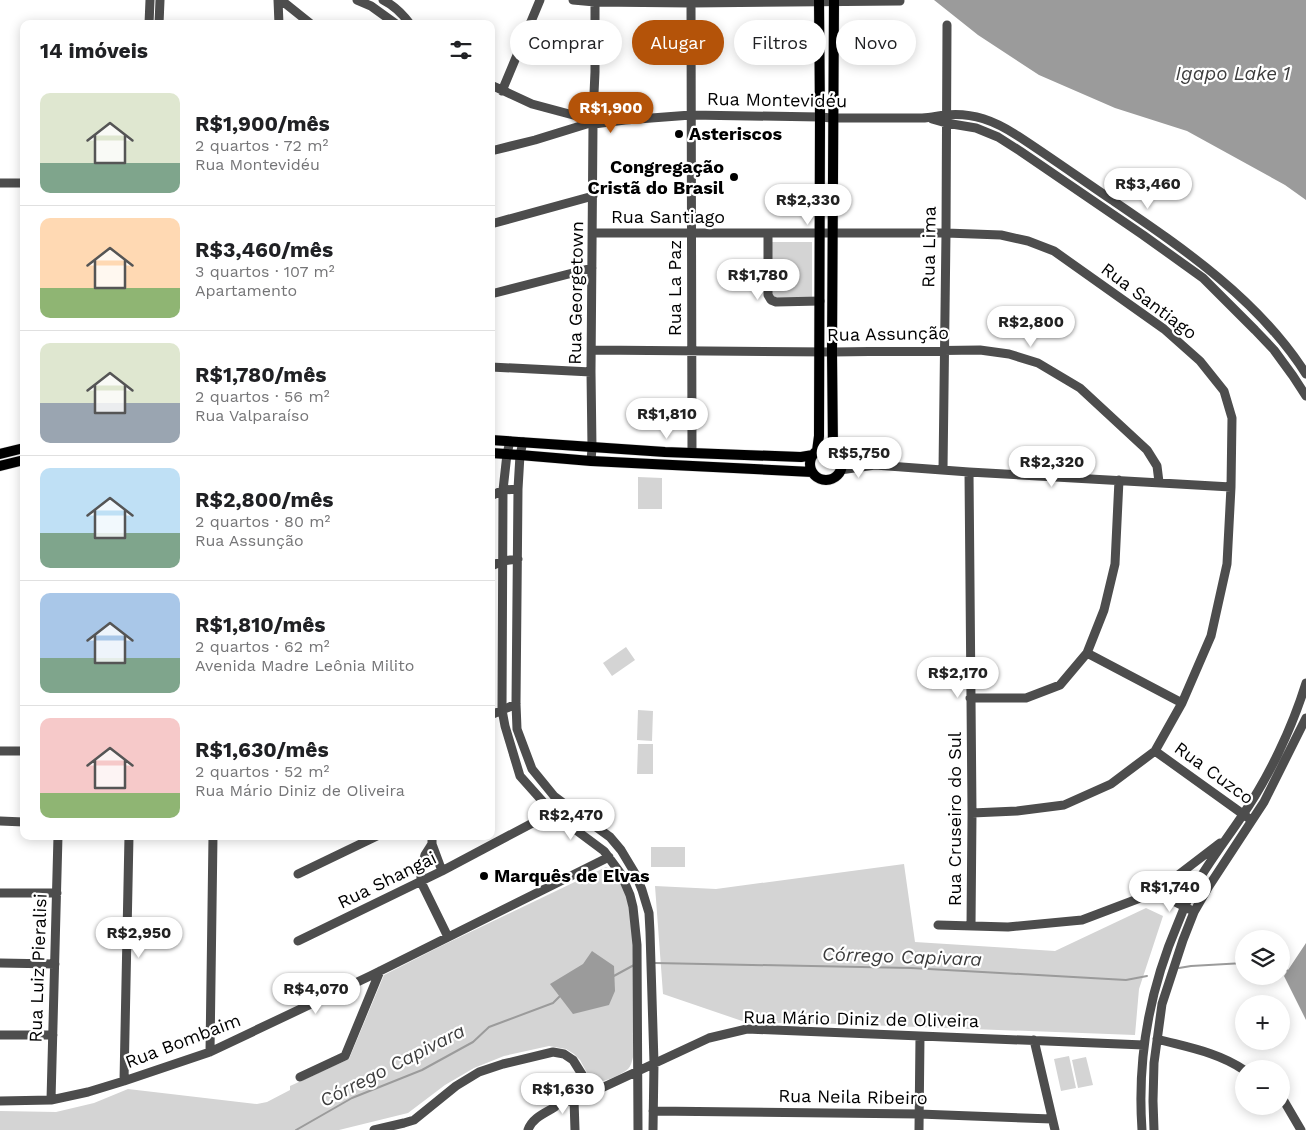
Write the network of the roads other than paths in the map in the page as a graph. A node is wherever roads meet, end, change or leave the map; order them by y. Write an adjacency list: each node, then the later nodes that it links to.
1 (150, 0): 13 (street)
2 (160, 0): 14 (street)
3 (280, 0): 15 (street); 16 (street)
4 (357, 0): 17 (street)
5 (384, 0): 18 (street)
6 (540, 0): 21 (street)
7 (573, 0): 10 (street)
8 (819, 1): 9 (street); 12 (street); 23 (main road)
9 (834, 1): 11 (street); 25 (main road)
10 (595, 2): 12 (street); 27 (street, Rua Georgetown)
11 (900, 2)
12 (691, 3): 22 (street, Rua La Paz)
13 (149, 20)
14 (159, 20)
15 (279, 20)
16 (306, 20)
17 (390, 20)
18 (407, 20)
19 (947, 25): 26 (street, Rua Lima)
20 (495, 87): 21 (street, Rua Montevidéu)
21 (502, 91): 27 (street, Rua Montevidéu)
22 (691, 115): 23 (street, Rua Montevidéu); 27 (street, Rua Montevidéu); 39 (street, Rua La Paz)
23 (820, 117): 25 (street, Rua Montevidéu); 41 (main road)
24 (978, 117): 26 (street); 28 (street); 33 (street)
25 (832, 118): 26 (street, Rua Montevidéu); 37 (main road)
26 (946, 119): 28 (street); 38 (street, Rua Lima)
27 (592, 120): 29 (street); 32 (street, Rua Georgetown)
28 (976, 128): 34 (street)
29 (495, 150)
30 (0, 183): 31 (street)
31 (20, 183)
32 (593, 196): 35 (street); 36 (street, Rua Georgetown)
33 (1112, 200): 34 (street); 45 (street)
34 (1105, 209): 46 (street)
35 (495, 223)
36 (592, 233): 39 (street, Rua Santiago); 42 (street, Rua Georgetown)
37 (832, 233): 38 (street, Rua Santiago); 41 (street, Rua Santiago); 51 (main road)
38 (946, 233): 49 (street, Rua Lima); 78 (street, Rua Santiago)
39 (691, 234): 40 (street, Rua Santiago); 48 (street, Rua La Paz)
40 (768, 234): 41 (street, Rua Santiago); 44 (street)
41 (820, 234): 44 (main road)
42 (592, 268): 43 (street); 47 (street, Rua Georgetown)
43 (495, 293)
44 (820, 301): 50 (main road)
45 (1246, 303): 46 (street); 54 (street)
46 (1237, 311): 55 (street)
47 (592, 350): 48 (street, Rua Assunção); 53 (street, Rua Georgetown)
48 (691, 350): 50 (street, Rua Assunção); 62 (street, Rua La Paz)
49 (944, 350): 51 (street, Rua Assunção); 73 (street, Rua Lima); 77 (street, Rua Assunção)
50 (820, 351): 51 (street, Rua Assunção); 63 (main road)
51 (832, 352): 61 (main road)
52 (495, 367): 53 (street)
53 (591, 372): 59 (street, Rua Georgetown)
54 (1306, 374)
55 (1306, 396)
56 (495, 440): 57 (main road)
57 (510, 441): 58 (main road); 66 (street)
58 (523, 442): 59 (main road); 67 (street)
59 (592, 448): 62 (main road); 69 (street, Rua Georgetown)
60 (20, 449): 64 (main road)
61 (835, 451): 63 (main road); 70 (street); 72 (main road)
62 (692, 453): 63 (main road)
63 (815, 453): 74 (main road)
64 (0, 454)
65 (495, 454): 66 (main road)
66 (507, 454): 67 (main road); 80 (street)
67 (520, 455): 69 (main road); 79 (street)
68 (20, 461): 71 (main road)
69 (591, 461): 74 (main road)
70 (874, 465): 72 (street); 73 (street)
71 (0, 466)
72 (840, 470): 74 (main road)
73 (943, 470): 75 (street)
74 (812, 472)
75 (968, 472): 76 (street); 87 (street, Rua Cruseiro do Sul)
76 (1119, 480): 77 (street); 85 (street)
77 (1159, 482): 78 (street)
78 (1231, 487): 88 (street, Rua Santiago)
79 (518, 489): 80 (street); 82 (street)
80 (503, 490): 81 (street); 83 (street)
81 (495, 494)
82 (518, 559): 83 (street); 89 (street)
83 (503, 561): 84 (street); 90 (street)
84 (495, 564)
85 (1087, 653): 87 (street); 88 (street)
86 (1306, 683): 92 (street)
87 (970, 698): 98 (street, Rua Cruseiro do Sul)
88 (1182, 703): 96 (street, Rua Santiago)
89 (516, 704): 90 (street); 97 (street)
90 (502, 710): 91 (street); 99 (street)
91 (495, 713)
92 (1294, 718): 93 (street); 100 (street)
93 (1305, 721): 102 (street)
94 (0, 751): 95 (street)
95 (20, 751)
96 (1156, 751): 98 (street, Rua Santiago); 100 (street, Rua Cuzco)
97 (570, 808): 99 (street, Rua Shangai); 113 (street)
98 (972, 812): 122 (street, Rua Cruseiro do Sul)
99 (553, 813): 110 (street); 111 (street, Rua Shangai)
100 (1244, 815): 102 (street, Rua Cuzco); 104 (street)
101 (0, 821): 103 (street)
102 (1253, 821): 120 (street)
103 (20, 822)
104 (1228, 837): 116 (street); 119 (street)
105 (58, 840): 118 (street, Rua Luiz Pieralisi)
106 (130, 840): 139 (street)
107 (213, 840): 134 (street)
108 (369, 840): 112 (street)
109 (432, 840): 111 (street); 115 (street)
110 (609, 857): 114 (street); 123 (street, Rua Bombaim)
111 (442, 871): 115 (street, Rua Shangai)
112 (298, 874)
113 (636, 875): 114 (street); 135 (street)
114 (624, 880): 137 (street)
115 (421, 882): 123 (street); 124 (street, Rua Shangai)
116 (1156, 892): 119 (street); 122 (street)
117 (0, 893): 118 (street)
118 (57, 893): 126 (street, Rua Luiz Pieralisi)
119 (1184, 908): 120 (street); 133 (street)
120 (1194, 912): 131 (street)
121 (938, 925): 122 (street)
122 (971, 926)
123 (448, 937): 127 (street, Rua Bombaim)
124 (298, 941)
125 (0, 963): 126 (street)
126 (55, 964): 129 (street, Rua Luiz Pieralisi)
127 (380, 971): 134 (street, Rua Bombaim); 138 (street)
128 (0, 1035): 129 (street)
129 (53, 1035): 142 (street, Rua Luiz Pieralisi)
130 (920, 1036): 132 (street, Rua Mário Diniz de Oliveira); 135 (street, Rua Mário Diniz de Oliveira); 146 (street)
131 (1157, 1039): 136 (street); 156 (street)
132 (1034, 1040): 133 (street, Rua Mário Diniz de Oliveira); 147 (street)
133 (1144, 1045): 155 (street)
134 (210, 1052): 139 (street, Rua Bombaim)
135 (654, 1063): 137 (street, Rua Mário Diniz de Oliveira); 144 (street)
136 (1235, 1065)
137 (638, 1070): 140 (street, Rua Mário Diniz de Oliveira); 151 (street)
138 (300, 1077)
139 (124, 1081): 142 (street, Rua Bombaim)
140 (593, 1092): 143 (street, Rua Mário Diniz de Oliveira); 148 (street)
141 (0, 1100): 142 (street, Rua Bombaim)
142 (51, 1100)
143 (574, 1100): 149 (street, Rua Mário Diniz de Oliveira); 150 (street)
144 (653, 1111): 146 (street, Rua Neila Ribeiro); 152 (street)
145 (1290, 1111): 157 (street)
146 (919, 1114): 147 (street, Rua Neila Ribeiro); 153 (street)
147 (1052, 1119): 154 (street)
148 (374, 1130)
149 (528, 1130)
150 (575, 1130)
151 (638, 1130)
152 (653, 1130)
153 (919, 1130)
154 (1055, 1130)
155 (1142, 1130)
156 (1154, 1130)
157 (1301, 1130)

